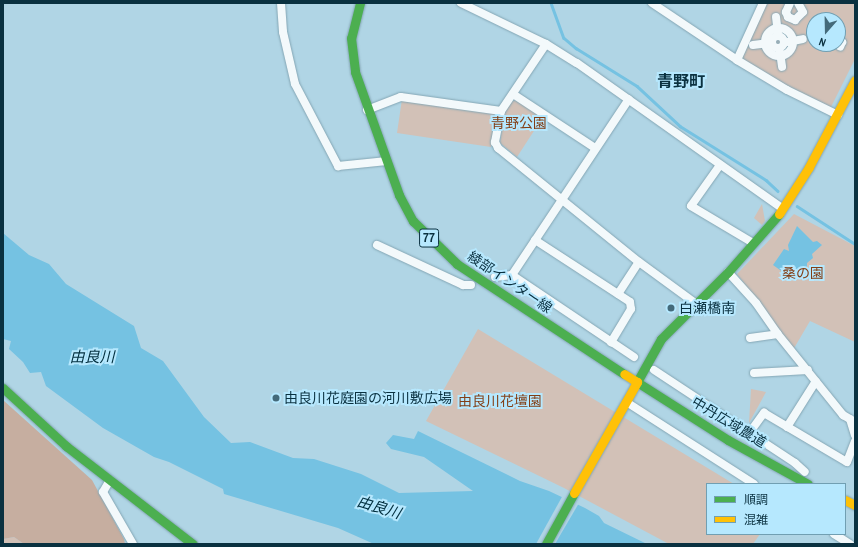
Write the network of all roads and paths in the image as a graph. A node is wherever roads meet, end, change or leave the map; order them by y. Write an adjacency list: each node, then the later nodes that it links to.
1 (281, 3): 22 (street)
2 (360, 3): 18 (street, 綾部インター線 / 77)
3 (461, 3): 10 (street)
4 (652, 3): 13 (street)
5 (764, 3): 13 (street)
6 (776, 17): 7 (street)
7 (778, 31): 9 (street); 12 (street)
8 (803, 39): 12 (street)
9 (768, 43): 11 (street); 12 (street)
10 (546, 44): 16 (street); 17 (street)
11 (753, 46)
12 (785, 47): 14 (street)
13 (737, 60): 20 (street)
14 (782, 67)
15 (855, 80): 20 (street)
16 (513, 94): 19 (street); 21 (street)
17 (629, 99): 21 (street); 23 (street)
18 (367, 110): 19 (street); 22 (street, 綾部インター線 / 77)
19 (502, 111): 24 (street)
20 (838, 115): 25 (street)
21 (595, 148): 24 (street)
22 (387, 161): 44 (street, 綾部インター線 / 77)
23 (720, 165): 25 (street); 27 (street)
24 (563, 199): 26 (street); 29 (street)
25 (783, 209): 27 (street)
26 (536, 240): 31 (street); 34 (street)
27 (753, 243): 30 (street)
28 (377, 245): 33 (street)
29 (639, 262): 34 (street); 35 (street)
30 (728, 272): 35 (street); 36 (street)
31 (512, 275): 32 (street); 38 (street)
32 (495, 276)
33 (471, 285)
34 (618, 294): 38 (street)
35 (695, 303): 44 (street)
36 (778, 334): 37 (street); 41 (street)
37 (750, 338)
38 (611, 342): 39 (street)
39 (634, 357)
40 (654, 370): 49 (street)
41 (808, 370): 42 (street); 43 (street)
42 (754, 373)
43 (816, 381): 47 (street); 48 (street)
44 (637, 382): 46 (street); 55 (street, 中丹広域農道)
45 (3, 388): 53 (street)
46 (627, 406): 54 (street); 59 (street)
47 (852, 420): 50 (street)
48 (787, 427): 49 (street); 51 (street)
49 (750, 432): 52 (street)
50 (855, 435)
51 (855, 441)
52 (805, 472)
53 (110, 480): 57 (street); 58 (street)
54 (752, 483)
55 (806, 483)
56 (836, 535): 60 (street)
57 (133, 544)
58 (193, 544)
59 (546, 544)
60 (850, 544)

